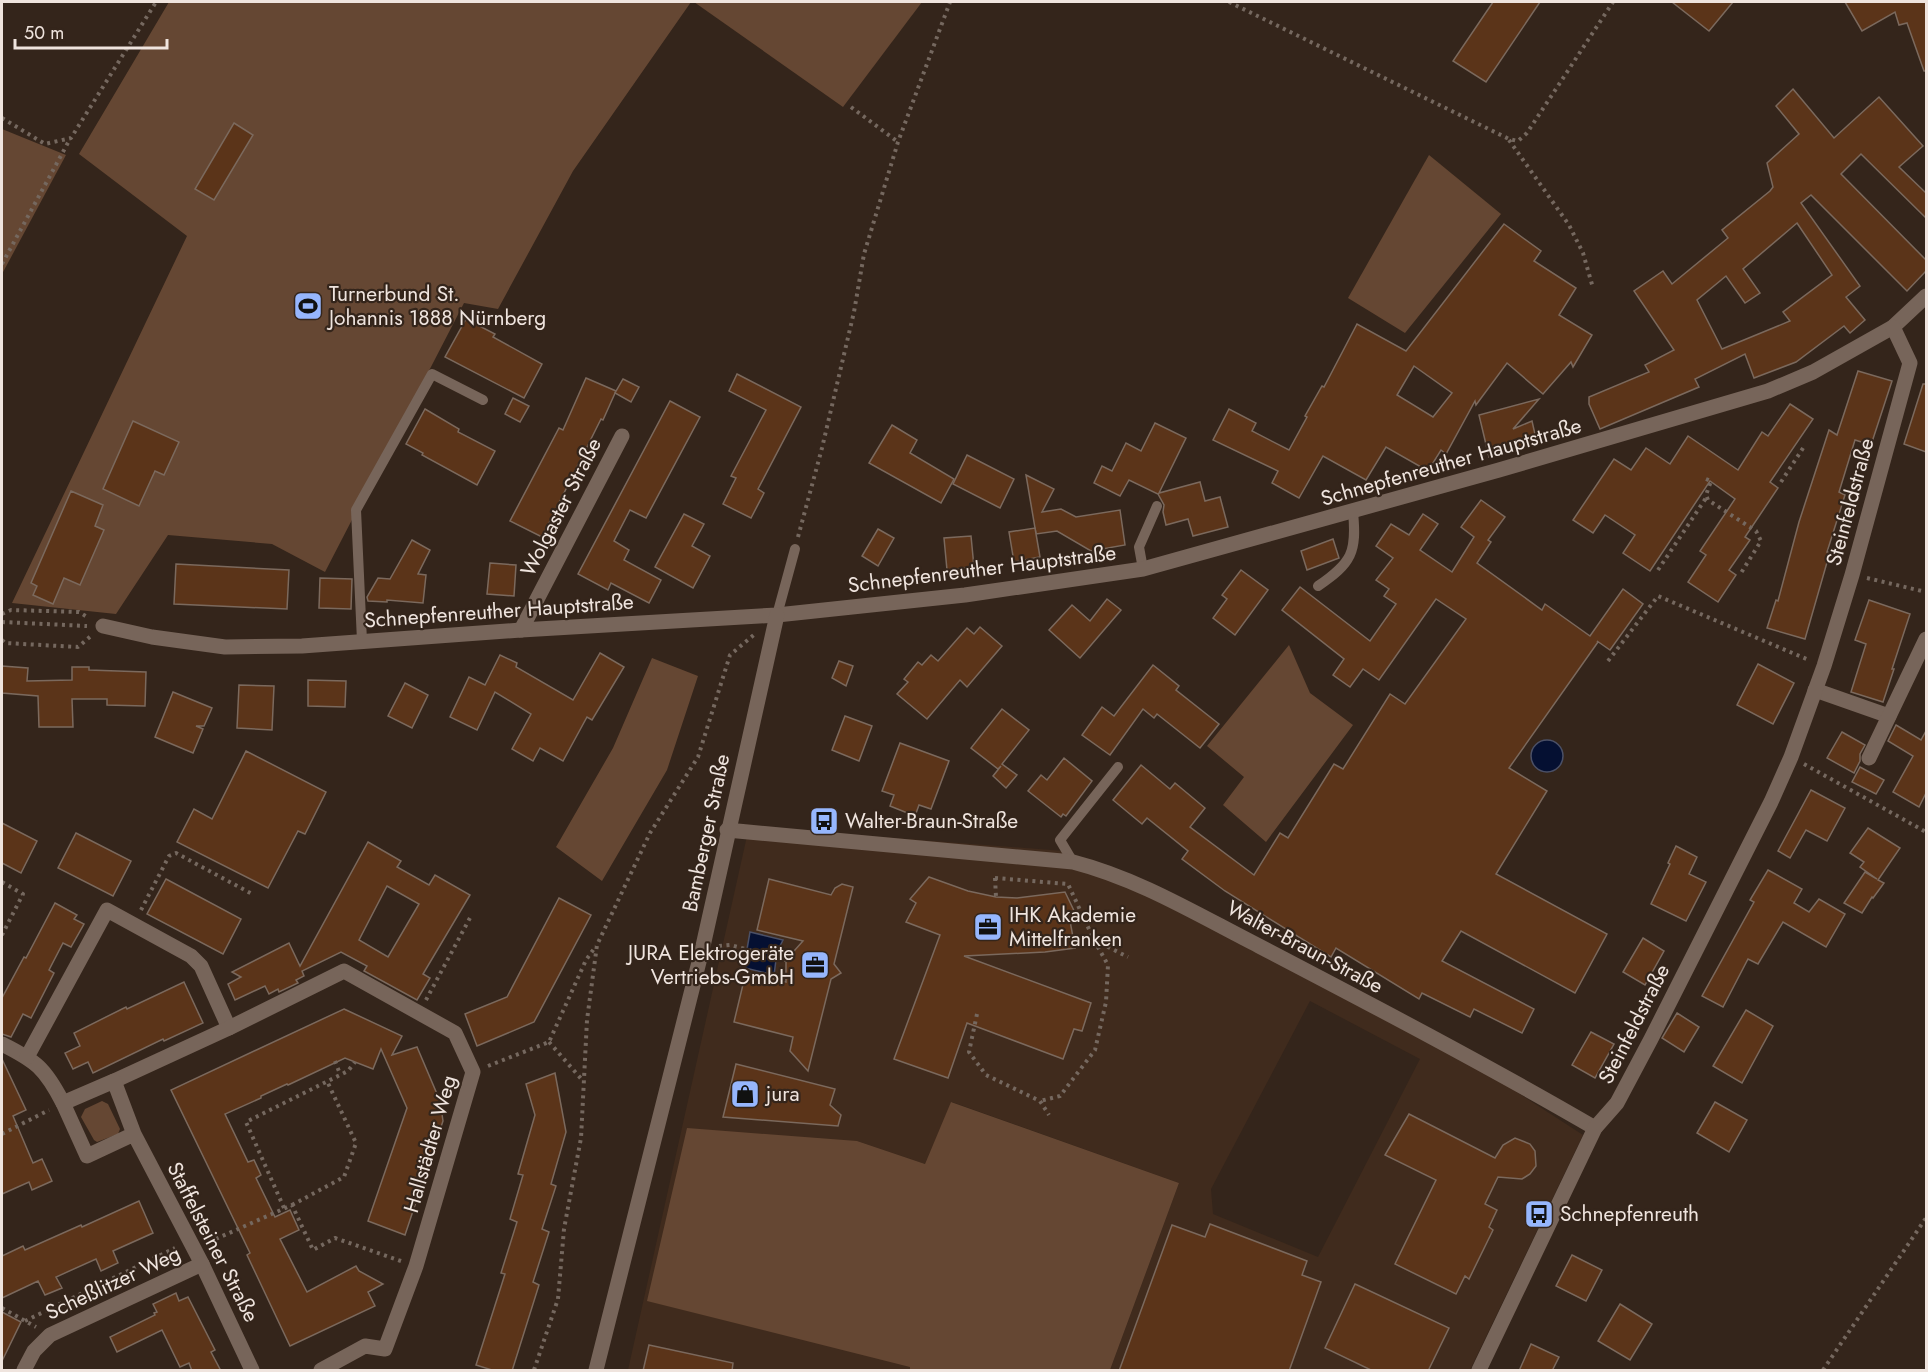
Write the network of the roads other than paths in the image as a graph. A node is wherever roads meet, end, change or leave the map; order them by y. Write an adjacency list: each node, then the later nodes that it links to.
1 (1926, 296): 2 (street, Schnepfenreuther Hauptstraße)
2 (1893, 327): 6 (street, Schnepfenreuther Hauptstraße); 15 (street, Steinfeldstraße)
3 (483, 400): 14 (lane)
4 (622, 436): 12 (street, Wolgaster Straße)
5 (1157, 506): 8 (lane)
6 (1353, 512): 8 (street, Schnepfenreuther Hauptstraße); 9 (lane)
7 (795, 549): 10 (lane, Bamberger Straße)
8 (1143, 569): 10 (street, Schnepfenreuther Hauptstraße)
9 (1318, 586)
10 (777, 615): 12 (street, Schnepfenreuther Hauptstraße); 19 (street, Bamberger Straße)
11 (103, 626): 14 (street, Schnepfenreuther Hauptstraße)
12 (521, 630): 14 (street, Schnepfenreuther Hauptstraße)
13 (1926, 639): 16 (street)
14 (362, 641)
15 (1815, 690): 16 (street); 26 (street, Steinfeldstraße)
16 (1889, 716): 17 (street)
17 (1869, 758)
18 (1118, 767): 20 (lane)
19 (727, 830): 20 (street, Walter-Braun-Straße); 32 (street, Bamberger Straße)
20 (1073, 862): 26 (street, Walter-Braun-Straße)
21 (229, 1028): 23 (street); 24 (street, Hallstädter Weg); 31 (street, Hallstädter Weg)
22 (2, 1044): 23 (street)
23 (27, 1057): 25 (street)
24 (118, 1079): 25 (street); 27 (street, Staffelsteiner Straße)
25 (63, 1103): 27 (street)
26 (1595, 1128): 33 (street, Steinfeldstraße)
27 (134, 1134): 28 (street, Staffelsteiner Straße)
28 (202, 1264): 29 (street, Scheßlitzer Weg); 30 (street, Staffelsteiner Straße)
29 (24, 1371)
30 (252, 1371)
31 (321, 1371)
32 (596, 1371)
33 (1479, 1371)

